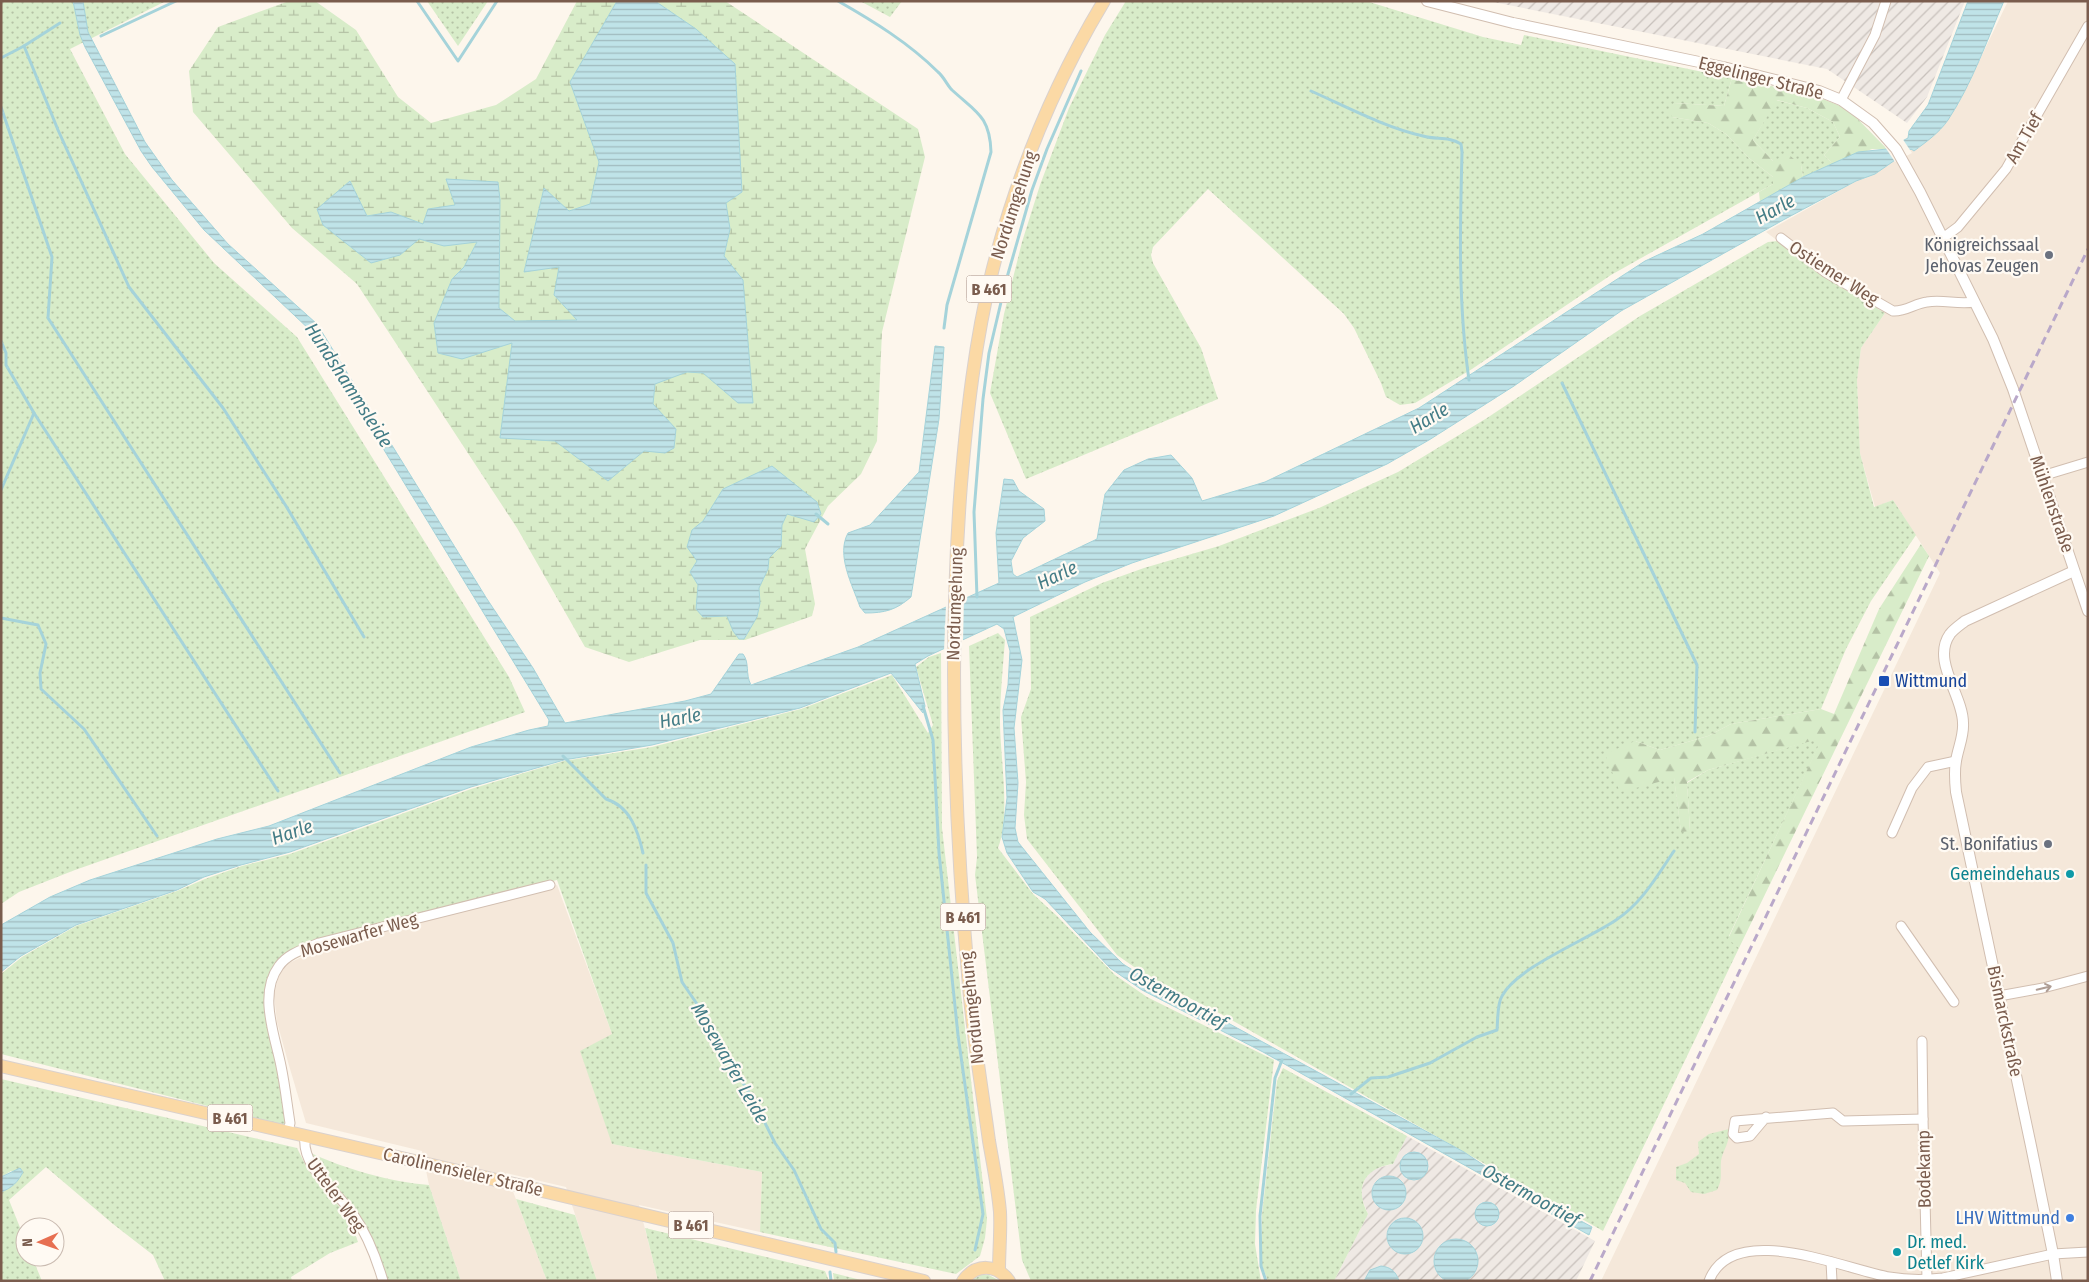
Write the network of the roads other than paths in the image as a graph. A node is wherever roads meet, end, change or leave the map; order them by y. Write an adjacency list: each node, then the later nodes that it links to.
1 (1104, 1): 27 (main road, Nordumgehung / B 461)
2 (1427, 1): 5 (street, Eggelinger Straße)
3 (1886, 1): 5 (street)
4 (2088, 26): 7 (street, Am Tief)
5 (1841, 100): 7 (street, Eggelinger Straße)
6 (1781, 238): 8 (street, Ostiemer Weg)
7 (1943, 238): 8 (street, Eggelinger Straße)
8 (1974, 302): 9 (street, Eggelinger Straße)
9 (2016, 398): 11 (street, Mühlenstraße)
10 (2088, 462): 11 (street)
11 (2042, 476): 12 (street, Mühlenstraße)
12 (2074, 570): 13 (street, Mühlenstraße); 14 (street, Bismarckstraße)
13 (2088, 611)
14 (1956, 761): 15 (street); 19 (street, Bismarckstraße)
15 (1892, 833)
16 (550, 885): 25 (street, Mosewarfer Weg)
17 (1901, 926): 20 (street)
18 (2088, 976): 19 (street, one-way to 18)
19 (2000, 996): 29 (street, Bismarckstraße)
20 (1954, 1002)
21 (1922, 1041): 24 (street, Bodekamp)
22 (1, 1066): 25 (main road, Carolinensieler Straße / B 461)
23 (1766, 1117): 24 (street, Bodekamp)
24 (1923, 1119): 33 (street, Bodekamp)
25 (288, 1132): 26 (main road, Carolinensieler Straße / B 461)
26 (305, 1136): 35 (street, Utteler Weg); 36 (main road, Carolinensieler Straße / B 461)
27 (999, 1230): 31 (main road, Nordumgehung / B 461); 32 (main road, Nordumgehung / B 461)
28 (2088, 1252): 29 (street)
29 (2053, 1254): 34 (street); 42 (street, Bismarckstraße)
30 (1831, 1262): 33 (street); 40 (street); 41 (street)
31 (986, 1267): 32 (main road); 38 (main road)
32 (999, 1270): 39 (main road)
33 (1927, 1279): 34 (street)
34 (1943, 1279)
35 (383, 1281)
36 (924, 1281)
37 (959, 1281): 38 (main road)
38 (963, 1281)
39 (1009, 1281)
40 (1709, 1281)
41 (1832, 1281)
42 (2056, 1281)

